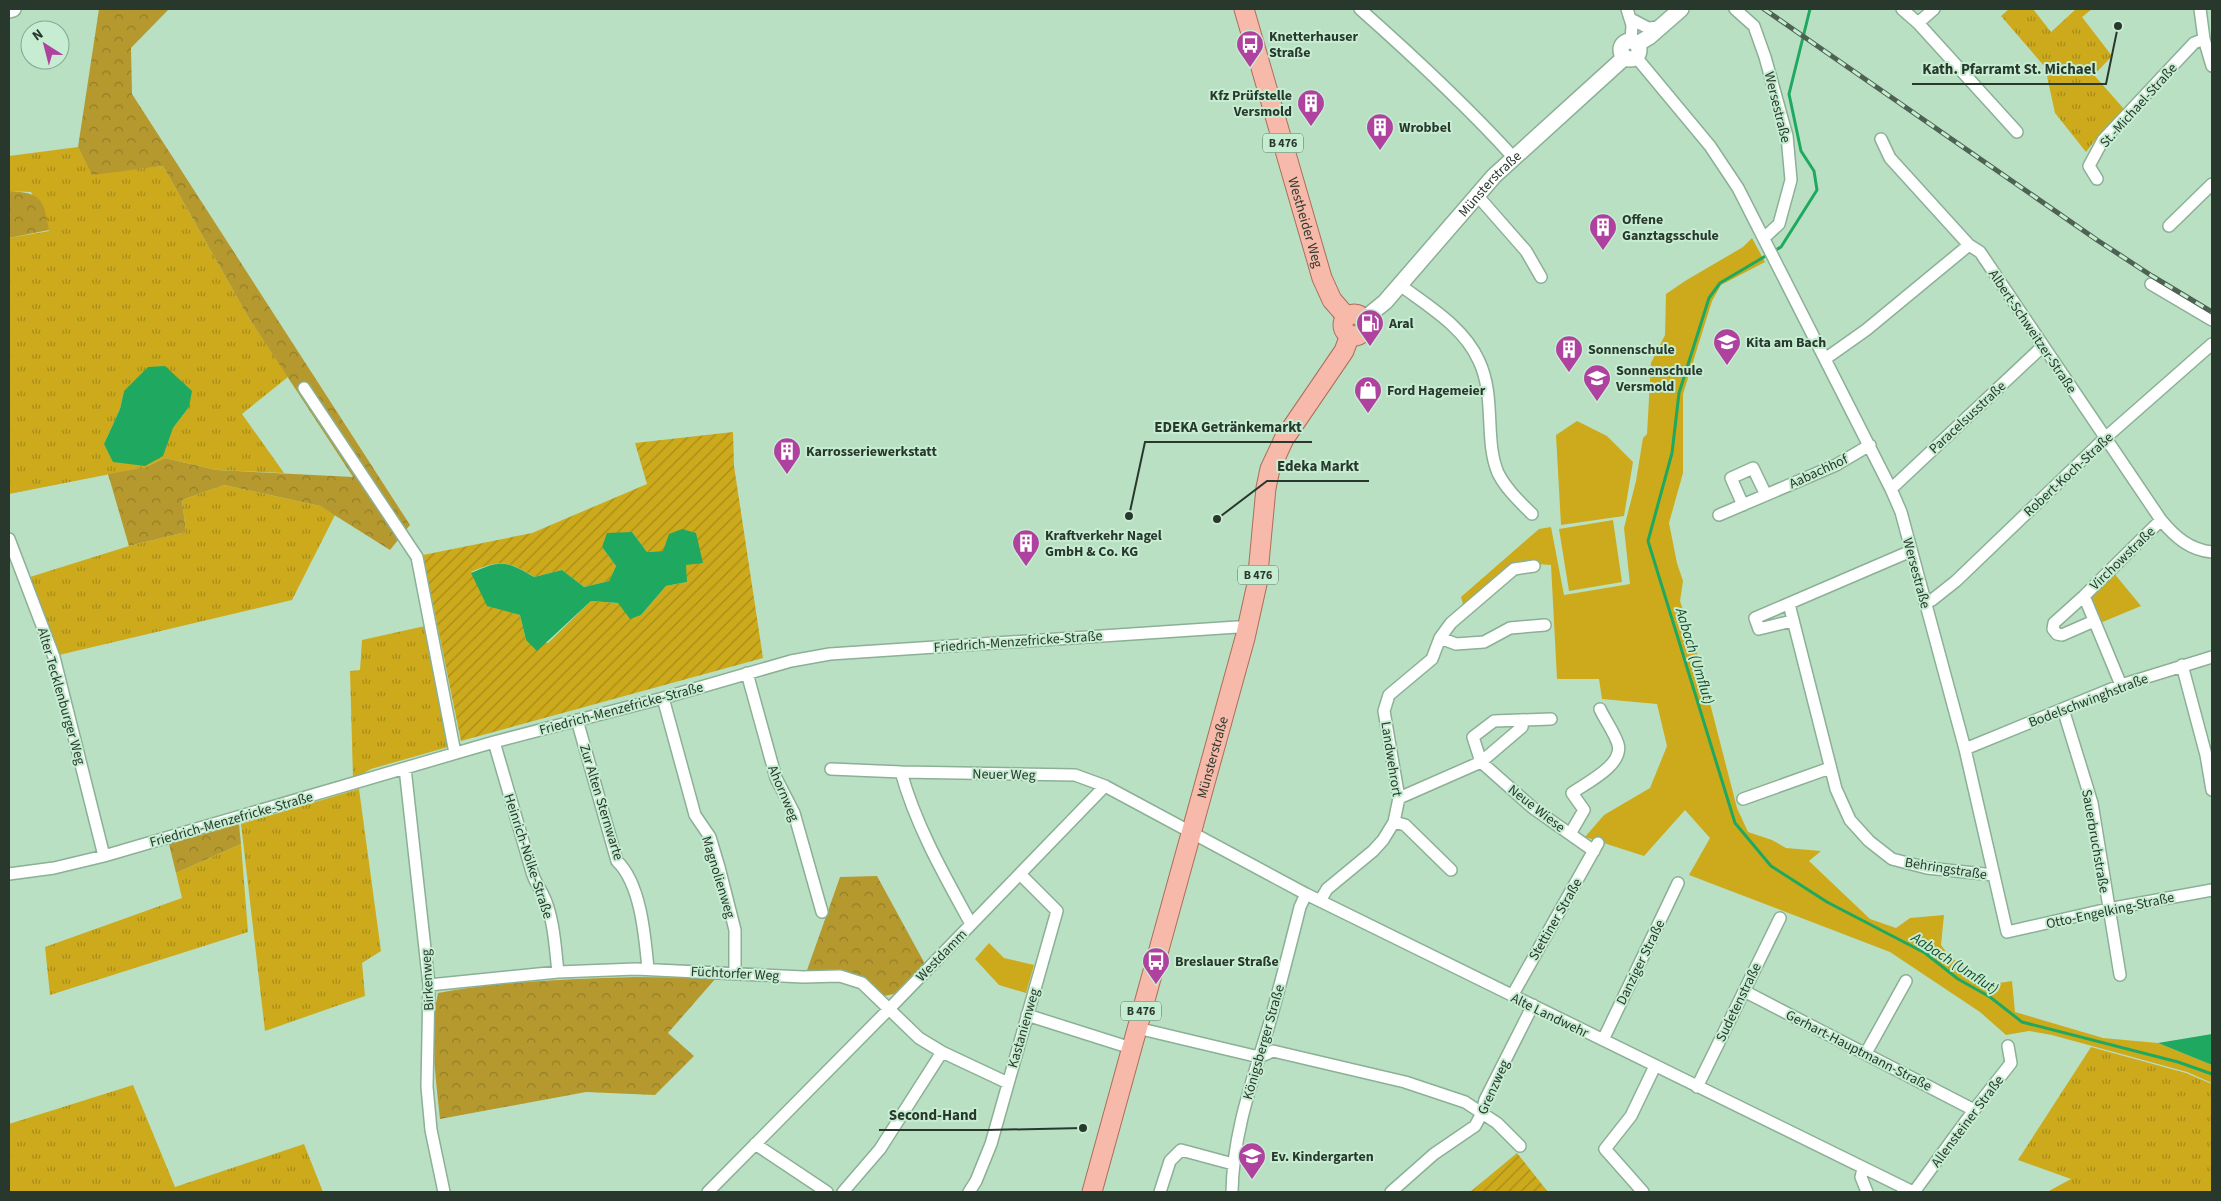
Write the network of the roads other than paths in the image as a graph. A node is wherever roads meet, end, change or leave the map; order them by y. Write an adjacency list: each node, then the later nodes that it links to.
1 (13, 9): 9 (street)
2 (1244, 9): 28 (main road, Westheider Weg / B 476)
3 (1360, 9): 18 (street)
4 (1681, 9): 12 (street, Münsterstraße)
5 (1735, 9): 23 (street, Wersestraße)
6 (1902, 9): 11 (street)
7 (1934, 9): 11 (street)
8 (2200, 9): 13 (street)
9 (9, 10)
10 (1629, 14): 12 (street); 14 (street)
11 (1918, 23): 16 (street)
12 (1660, 27): 14 (street, Münsterstraße)
13 (2204, 39): 15 (street); 19 (street, St.-Michael-Straße)
14 (1632, 50): 18 (street, Münsterstraße); 23 (street, Wersestraße)
15 (2212, 66)
16 (2017, 132)
17 (1881, 139): 24 (street, Albert-Schweitzer-Straße)
18 (1514, 158): 21 (street, Münsterstraße)
19 (2097, 179)
20 (2212, 184): 22 (street)
21 (1476, 194): 25 (street); 26 (street, Münsterstraße)
22 (2168, 226)
23 (1765, 240): 32 (street, Wersestraße)
24 (1969, 245): 31 (street, Albert-Schweitzer-Straße); 32 (street)
25 (1541, 277)
26 (1400, 284): 28 (street, Münsterstraße); 39 (street)
27 (2151, 284): 29 (street)
28 (1355, 318): 52 (main road, Münsterstraße / B 476)
29 (2212, 320)
30 (2212, 344): 34 (street, Robert-Koch-Straße)
31 (2043, 346): 34 (street, Albert-Schweitzer-Straße); 36 (street, Paracelsusstraße)
32 (1825, 359): 35 (street, Wersestraße)
33 (304, 388): 66 (street)
34 (2104, 439): 41 (street, Albert-Schweitzer-Straße); 47 (street, Robert-Koch-Straße)
35 (1870, 445): 36 (street, Wersestraße); 37 (street, Aabachhof)
36 (1892, 489): 43 (street, Wersestraße)
37 (1766, 495): 38 (street, Aabachhof); 38 (street)
38 (1743, 505): 40 (street, Aabachhof)
39 (1532, 514)
40 (1719, 515)
41 (2161, 520): 44 (street, Albert-Schweitzer-Straße); 46 (street, Virchowstraße)
42 (9, 539): 80 (street, Alter Tecklenburger Weg)
43 (1911, 550): 47 (street, Wersestraße); 48 (street)
44 (2212, 552)
45 (1534, 566): 53 (street, Landwehrort)
46 (2084, 596): 50 (street, Virchowstraße); 50 (street, Virchowstraße)
47 (1925, 603): 65 (street, Wersestraße)
48 (1789, 604): 49 (street, Behringstraße); 49 (street)
49 (1792, 620): 69 (street, Behringstraße)
50 (2094, 621): 57 (street, Virchowstraße)
51 (1546, 625): 53 (street)
52 (1247, 628): 56 (street, Friedrich-Menzefricke-Straße); 77 (main road, Münsterstraße / B 476)
53 (1440, 638): 74 (street, Landwehrort)
54 (2212, 657): 55 (street, Bodelschwinghstraße)
55 (2182, 664): 57 (street, Bodelschwinghstraße); 73 (street)
56 (747, 673): 58 (street, Friedrich-Menzefricke-Straße); 90 (street, Ahornweg)
57 (2121, 685): 60 (street, Bodelschwinghstraße)
58 (663, 698): 62 (street, Friedrich-Menzefricke-Straße); 96 (street, Magnolienweg)
59 (1600, 708): 78 (street)
60 (2063, 709): 65 (street, Bodelschwinghstraße); 89 (street, Sauerbruchstraße)
61 (1551, 719): 63 (street)
62 (577, 720): 64 (street, Friedrich-Menzefricke-Straße); 94 (street, Zur Alten Sternwarte)
63 (1523, 720): 67 (street); 67 (street)
64 (494, 742): 66 (street, Friedrich-Menzefricke-Straße); 95 (street, Heinrich-Nölke-Straße)
65 (1965, 749): 84 (street, Wersestraße)
66 (455, 753): 68 (street, Friedrich-Menzefricke-Straße)
67 (1481, 762): 74 (street); 78 (street, Neue Wiese)
68 (405, 768): 80 (street, Friedrich-Menzefricke-Straße); 99 (street, Birkenweg)
69 (1830, 768): 75 (street); 84 (street, Behringstraße)
70 (831, 769): 71 (street, Neuer Weg)
71 (901, 772): 72 (street, Neuer Weg); 92 (street)
72 (1105, 786): 77 (street); 83 (street, Westdamm)
73 (2212, 790)
74 (1399, 798): 76 (street, Landwehrort)
75 (1743, 799)
76 (1394, 822): 81 (street); 88 (street, Landwehrort)
77 (1191, 830): 87 (street, Alte Landwehr); 105 (main road, Münsterstraße / B 476)
78 (1570, 834): 79 (street, Neue Wiese)
79 (1596, 847): 101 (street, Stettiner Straße)
80 (104, 856): 82 (street, Friedrich-Menzefricke-Straße)
81 (1451, 870)
82 (9, 874)
83 (1020, 874): 92 (street, Westdamm); 104 (street, Kastanienweg)
84 (1994, 875): 93 (street, Wersestraße)
85 (1678, 883): 106 (street, Danziger Straße)
86 (2212, 890): 89 (street, Otto-Engelking-Straße)
87 (1306, 894): 88 (street, Alte Landwehr); 111 (street, Königsberger Straße)
88 (1320, 901): 101 (street, Alte Landwehr)
89 (2108, 908): 93 (street, Otto-Engelking-Straße); 97 (street, Sauerbruchstraße)
90 (822, 912)
91 (1780, 918): 100 (street, Sudetenstraße)
92 (972, 924): 103 (street, Westdamm)
93 (2007, 932)
94 (648, 969): 95 (street, Füchtorfer Weg); 96 (street, Füchtorfer Weg)
95 (558, 972): 99 (street, Füchtorfer Weg)
96 (735, 972): 103 (street, Füchtorfer Weg)
97 (2120, 975)
98 (1906, 981): 110 (street)
99 (429, 985): 121 (street, Birkenweg)
100 (1744, 991): 110 (street, Gerhart-Hauptmann-Straße); 114 (street, Sudetenstraße)
101 (1512, 996): 102 (street, Alte Landwehr)
102 (1533, 1005): 106 (street, Alte Landwehr); 116 (street, Grenzweg)
103 (889, 1009): 109 (street, Füchtorfer Weg); 117 (street, Westdamm)
104 (1027, 1015): 108 (street); 113 (street, Kastanienweg)
105 (1137, 1028): 108 (main road, Münsterstraße / B 476); 111 (street)
106 (1603, 1040): 112 (street, Alte Landwehr)
107 (2008, 1046): 115 (street, Allensteiner Straße)
108 (1131, 1048): 126 (main road, Münsterstraße / B 476)
109 (942, 1052): 113 (street, Füchtorfer Weg); 124 (street)
110 (1866, 1054): 115 (street, Gerhart-Hauptmann-Straße)
111 (1259, 1057): 116 (street); 119 (street, Königsberger Straße)
112 (1655, 1066): 114 (street, Alte Landwehr); 130 (street)
113 (1008, 1083): 125 (street, Kastanienweg)
114 (1697, 1087): 120 (street, Alte Landwehr)
115 (1974, 1110): 132 (street, Allensteiner Straße)
116 (1482, 1113): 118 (street); 129 (street, Grenzweg)
117 (755, 1144): 122 (street, Westdamm); 123 (street)
118 (1520, 1146)
119 (1233, 1164): 127 (street); 128 (street, Königsberger Straße)
120 (1863, 1169): 131 (street); 132 (street, Alte Landwehr)
121 (444, 1192)
122 (708, 1192)
123 (827, 1192)
124 (843, 1192)
125 (969, 1192)
126 (1092, 1192)
127 (1160, 1192)
128 (1232, 1192)
129 (1390, 1192)
130 (1643, 1192)
131 (1867, 1192)
132 (1914, 1192)

